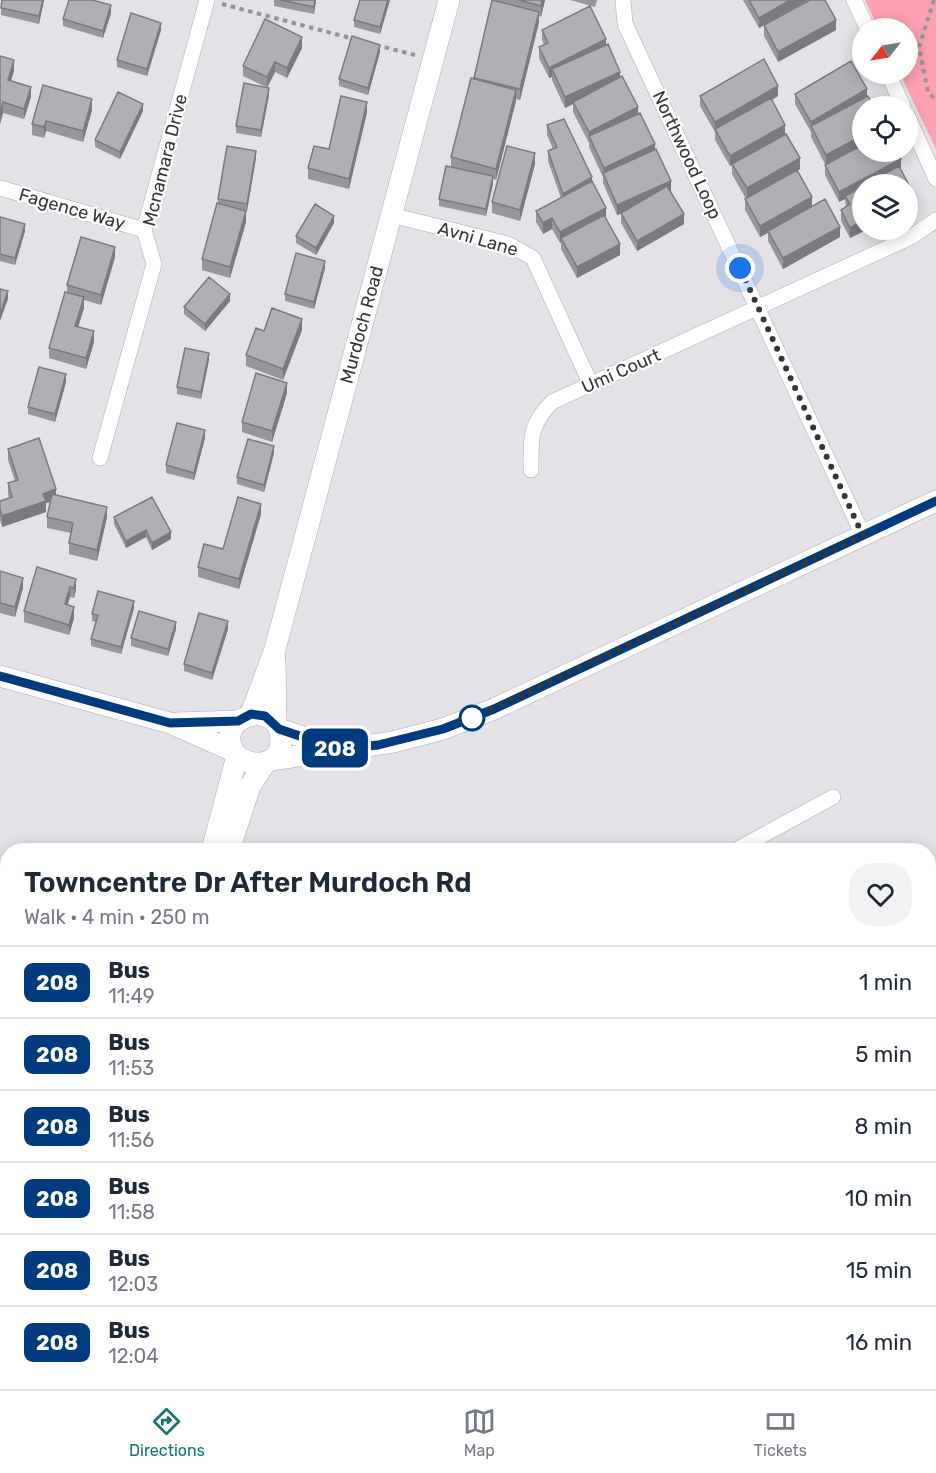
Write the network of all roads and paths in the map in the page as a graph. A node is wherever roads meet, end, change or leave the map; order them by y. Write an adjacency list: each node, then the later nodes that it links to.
1 (207, 0): 7 (path); 16 (street, Mcnamara Drive)
2 (449, 0): 9 (main road, Murdoch Road)
3 (623, 0): 17 (street, Northwood Loop)
4 (854, 0): 6 (street)
5 (933, 0): 10 (path)
6 (862, 18)
7 (363, 41)
8 (374, 44): 9 (path)
9 (433, 60): 14 (main road, Murdoch Road)
10 (936, 100)
11 (918, 139): 12 (street)
12 (936, 179)
13 (0, 188): 16 (street, Fagence Way)
14 (391, 215): 18 (street, Avni Lane); 23 (main road, Murdoch Road)
15 (936, 219): 17 (street)
16 (144, 230): 19 (street, Mcnamara Drive)
17 (759, 309): 18 (street, Umi Court); 22 (street, Northwood Loop)
18 (591, 385): 20 (street, Umi Court)
19 (100, 458)
20 (531, 470)
21 (936, 501): 22 (main road)
22 (863, 536): 28 (main road)
23 (275, 650): 25 (main road, Murdoch Road); 27 (main road, Murdoch Road)
24 (0, 676): 26 (main road)
25 (245, 718): 26 (main road); 27 (main road); 29 (main road, Murdoch Road)
26 (170, 723): 29 (main road)
27 (278, 726): 28 (main road); 30 (main road, Murdoch Road)
28 (338, 749): 30 (main road)
29 (235, 754): 30 (main road); 32 (main road, Murdoch Road)
30 (268, 761): 33 (main road, Murdoch Road)
31 (833, 797): 34 (street)
32 (214, 843)
33 (231, 843)
34 (749, 843)

